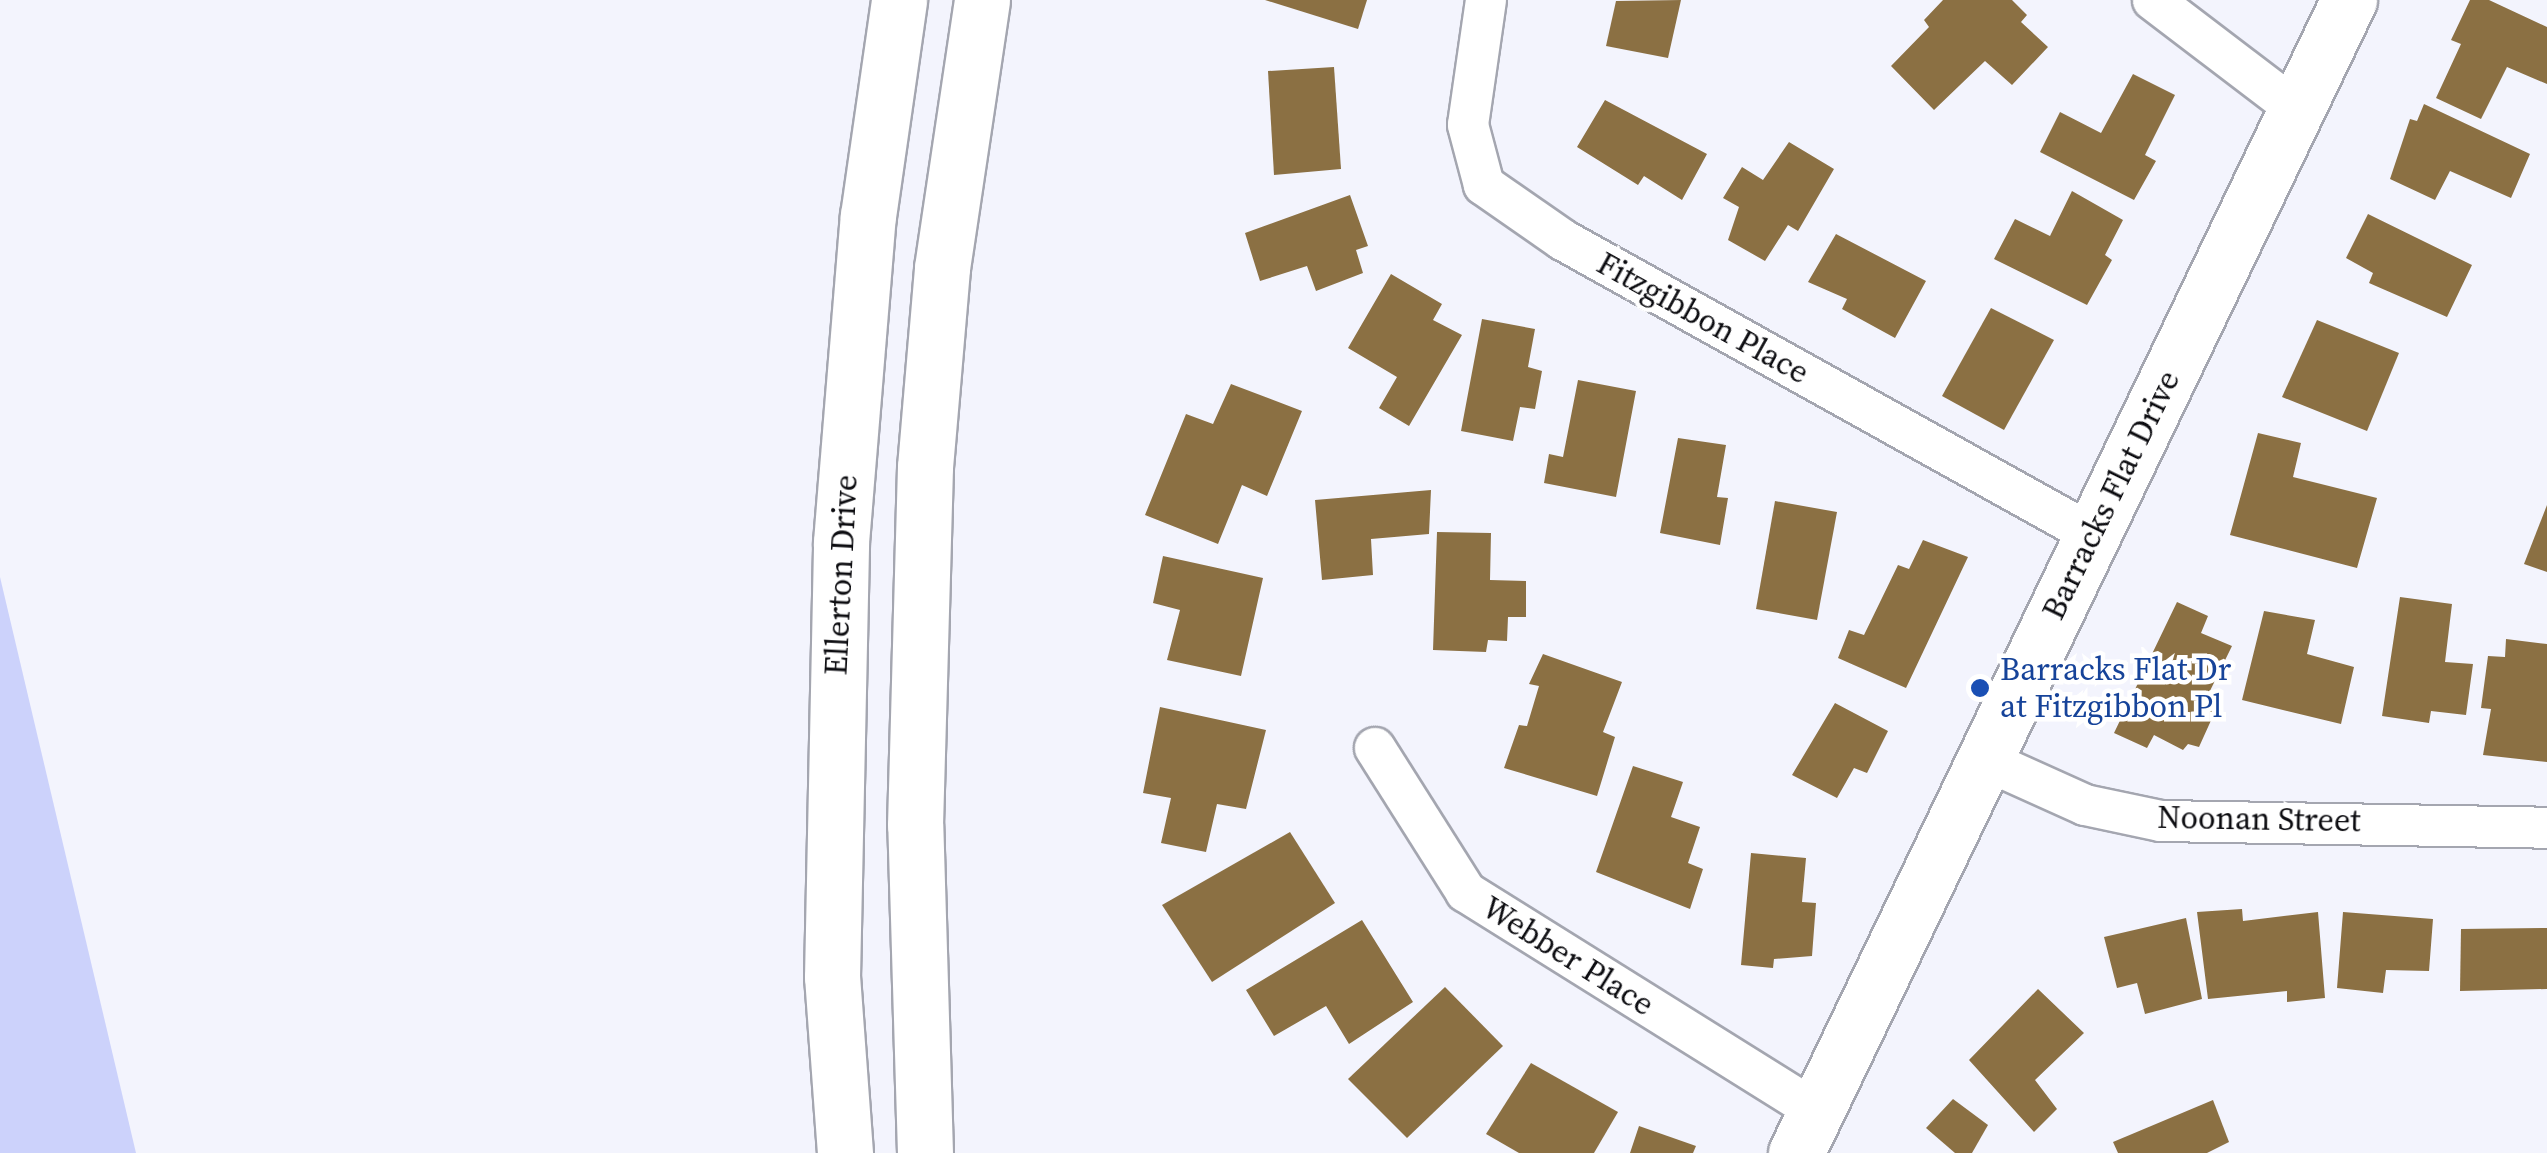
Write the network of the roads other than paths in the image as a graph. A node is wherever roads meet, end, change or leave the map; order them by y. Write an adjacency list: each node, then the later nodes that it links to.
1 (899, 0): 12 (main road, Ellerton Drive)
2 (982, 0): 13 (main road)
3 (1486, 0): 7 (street, Fitzgibbon Place)
4 (2153, 0): 6 (street)
5 (2349, 0): 6 (main road, Barracks Flat Drive)
6 (2296, 109): 7 (main road, Barracks Flat Drive)
7 (2093, 535): 9 (main road, Barracks Flat Drive)
8 (1375, 748): 11 (street, Webber Place)
9 (1983, 760): 10 (street, Noonan Street); 11 (main road, Barracks Flat Drive)
10 (2547, 828)
11 (1806, 1132)
12 (845, 1153)
13 (924, 1153)

